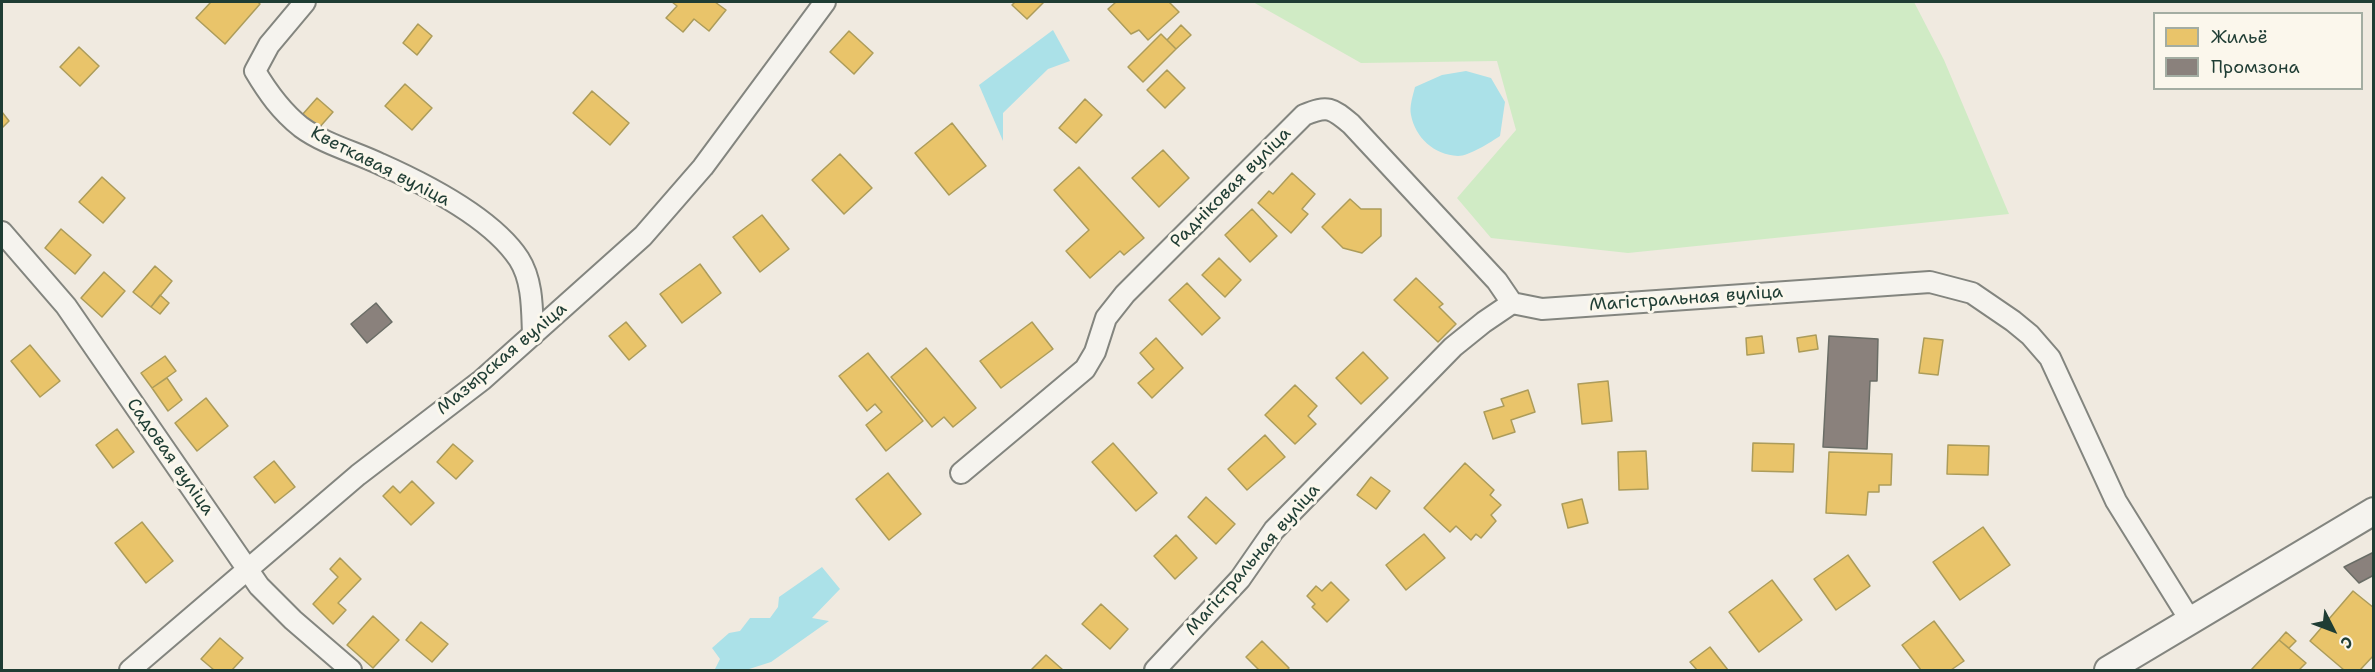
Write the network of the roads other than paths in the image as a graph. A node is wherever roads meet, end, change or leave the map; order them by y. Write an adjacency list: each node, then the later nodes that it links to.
1 (305, 2): 5 (street, Кветкавая вуліца)
2 (825, 2): 5 (street, Мазырская вуліца)
3 (2, 232): 8 (street, Садовая вуліца)
4 (1512, 303): 6 (street, Радніковая вуліца); 9 (street, Магістральная вуліца); 12 (street, Магістральная вуліца)
5 (533, 335): 8 (street, Мазырская вуліца)
6 (961, 473)
7 (2373, 511): 9 (street)
8 (247, 568): 10 (street, Мазырская вуліца); 11 (street, Садовая вуліца)
9 (2190, 620): 13 (street)
10 (130, 670)
11 (351, 670)
12 (1155, 670)
13 (2108, 670)

